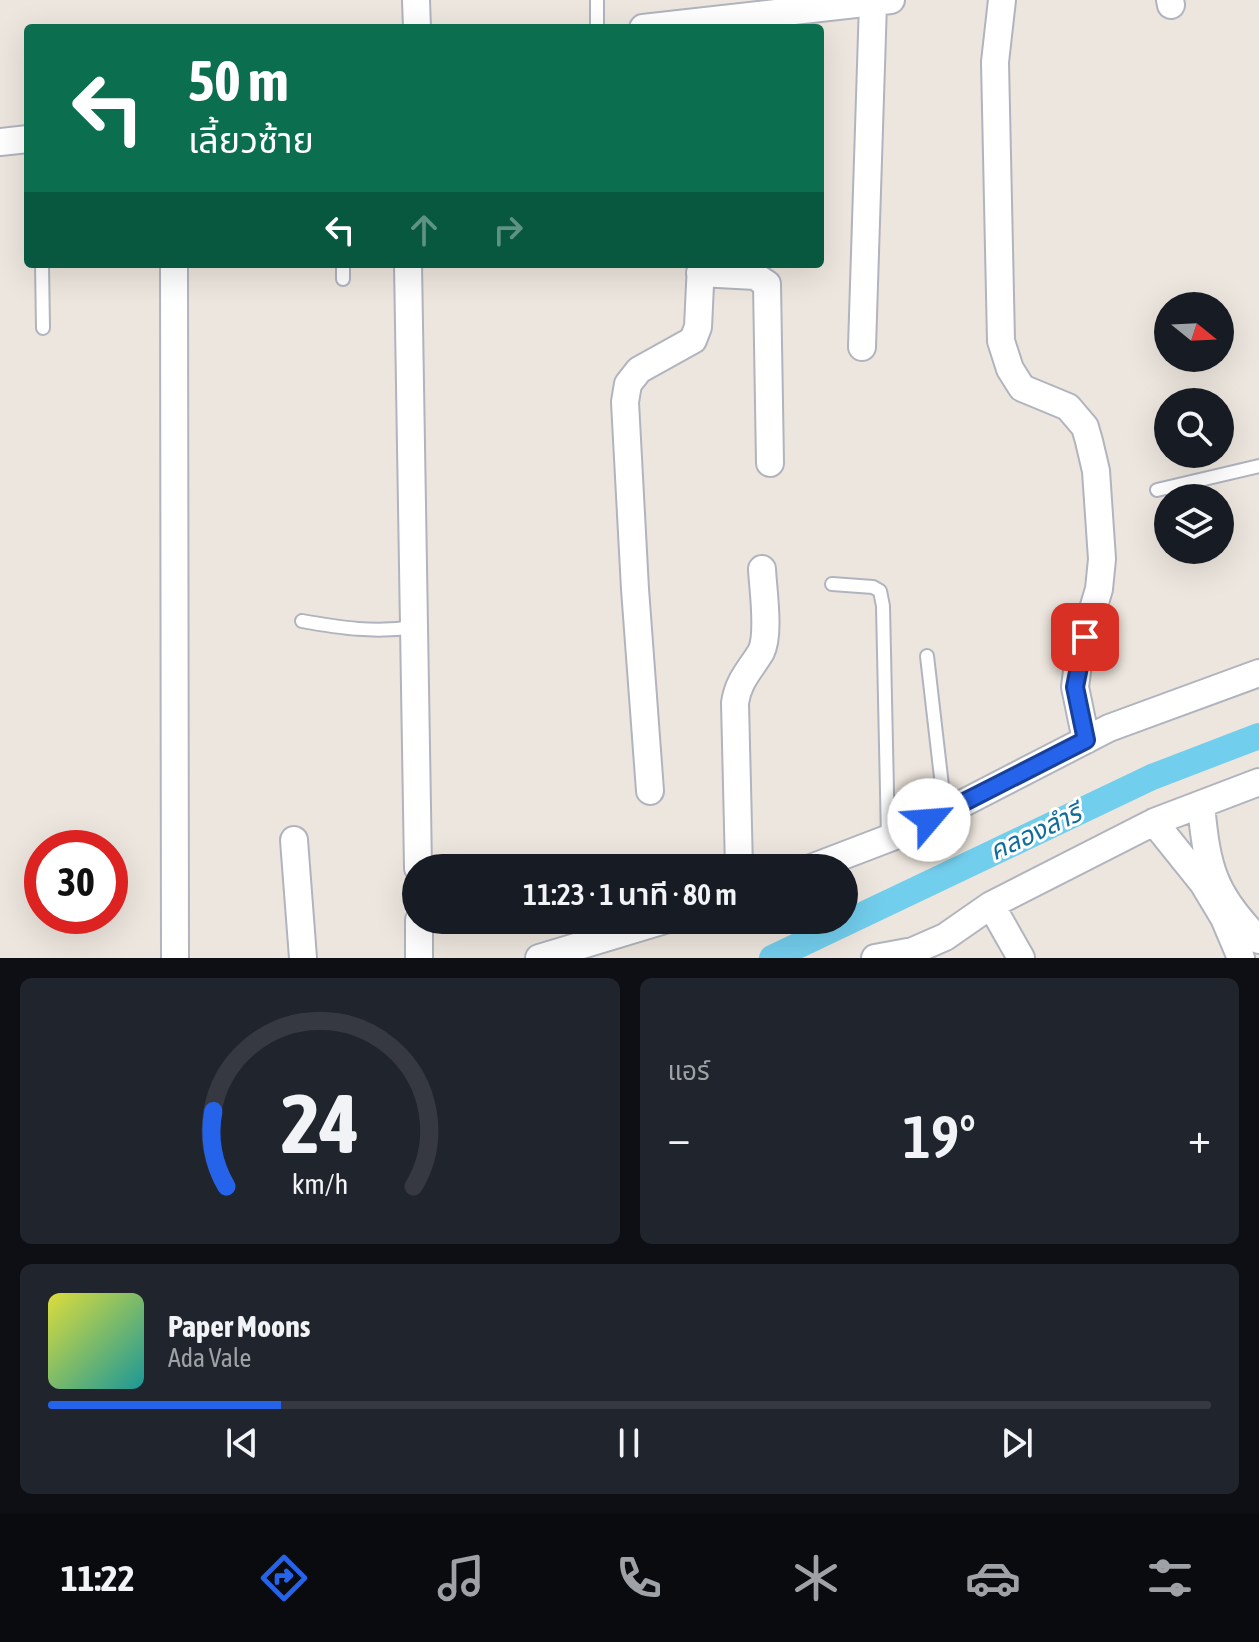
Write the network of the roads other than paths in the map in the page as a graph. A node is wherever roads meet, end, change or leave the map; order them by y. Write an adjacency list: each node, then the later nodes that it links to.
1 (416, 0): 6 (street)
2 (597, 0): 7 (lane)
3 (1002, 0): 28 (street)
4 (882, 2): 5 (street); 18 (street)
5 (706, 18): 8 (street)
6 (417, 24)
7 (597, 24)
8 (668, 24)
9 (24, 139): 10 (street)
10 (0, 142)
11 (42, 268): 17 (lane)
12 (174, 268): 45 (street)
13 (343, 268): 16 (lane)
14 (408, 268): 25 (street)
15 (700, 269): 19 (street); 30 (street)
16 (343, 279)
17 (43, 328)
18 (862, 347)
19 (770, 463)
20 (1259, 466): 21 (lane)
21 (1182, 484)
22 (762, 569): 37 (street)
23 (832, 584): 34 (lane)
24 (302, 621): 25 (lane)
25 (414, 627): 36 (street)
26 (927, 656): 32 (lane)
27 (1259, 673): 28 (street)
28 (1086, 740): 32 (street)
29 (1259, 782): 31 (street)
30 (650, 791)
31 (1201, 805): 33 (street); 39 (street)
32 (945, 812): 34 (street)
33 (1154, 822): 39 (street); 40 (street)
34 (888, 838): 38 (street)
35 (294, 840): 46 (street)
36 (418, 854)
37 (739, 854)
38 (847, 854)
39 (1216, 894): 43 (street); 51 (street)
40 (991, 905): 44 (street); 50 (street)
41 (419, 934): 47 (street)
42 (619, 934): 48 (street)
43 (1259, 940)
44 (914, 955): 49 (street)
45 (175, 958)
46 (303, 958)
47 (419, 958)
48 (539, 958)
49 (875, 958)
50 (1021, 958)
51 (1241, 958)

